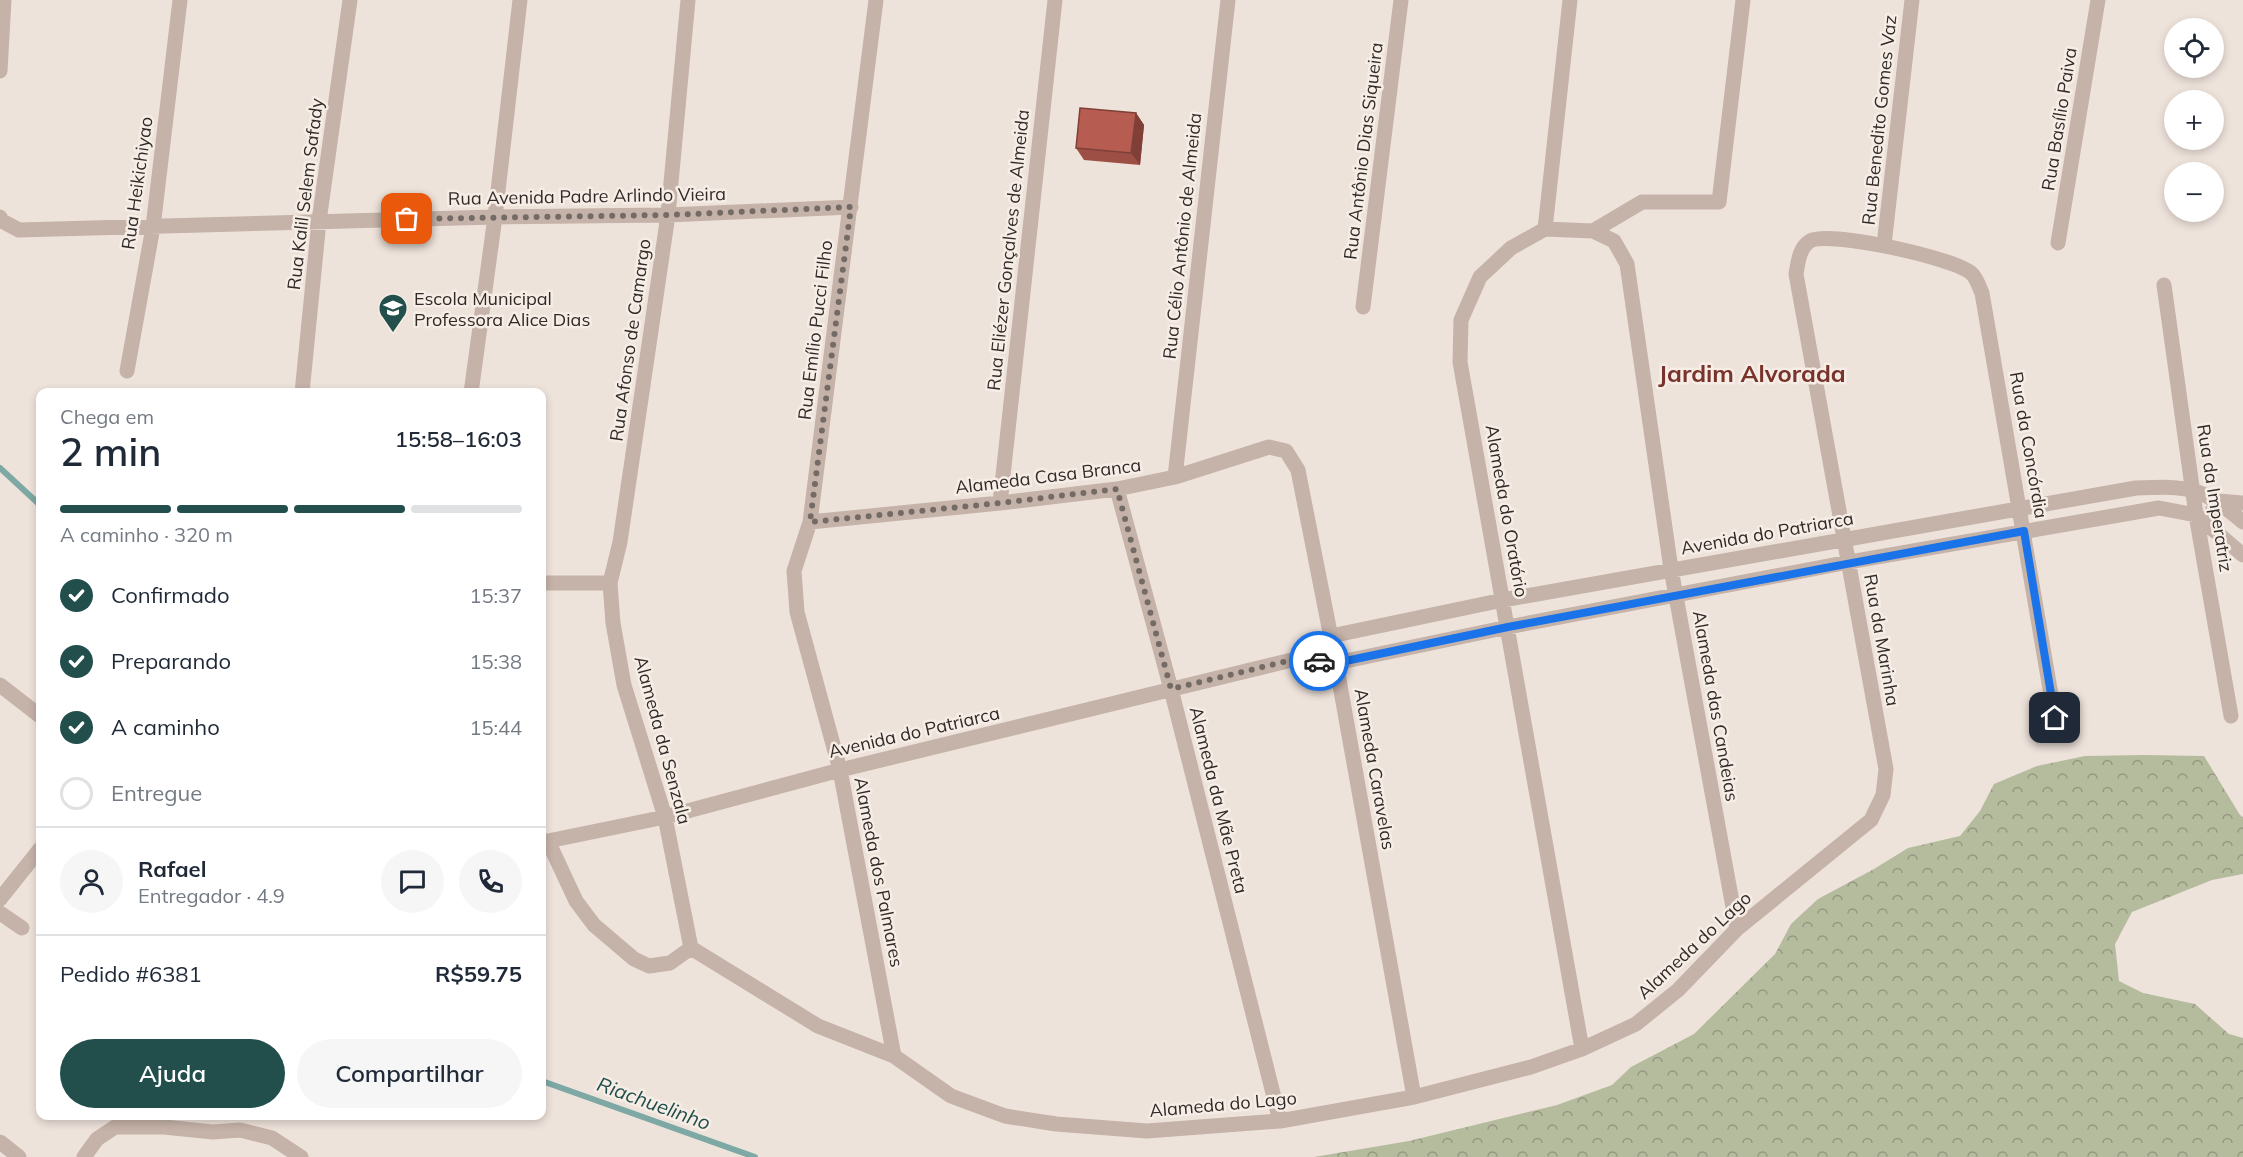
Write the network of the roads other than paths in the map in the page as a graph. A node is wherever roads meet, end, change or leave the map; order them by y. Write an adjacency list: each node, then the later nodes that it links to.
1 (4, 0): 14 (street)
2 (180, 0): 20 (street, Rua Heikichiyao)
3 (350, 0): 19 (street, Rua Kalil Selem Safady)
4 (520, 0): 17 (street)
5 (688, 0): 16 (street, Rua Afonso de Camargo)
6 (876, 0): 15 (street, Rua Emílio Pucci Filho)
7 (1055, 0): 35 (street, Rua Eliézer Gonçalves de Almeida)
8 (1228, 0): 31 (street, Rua Célio Antônio de Almeida)
9 (1401, 0): 26 (street, Rua Antônio Dias Siqueira)
10 (1570, 0): 21 (street)
11 (1743, 0): 22 (street)
12 (1912, 0): 24 (street, Rua Benedito Gomes Vaz)
13 (2098, 0): 23 (street, Rua Basílio Paiva)
14 (0, 71)
15 (851, 207): 16 (street, Rua Avenida Padre Arlindo Vieira); 39 (street, Rua Emílio Pucci Filho)
16 (668, 215): 17 (street, Rua Avenida Padre Arlindo Vieira); 43 (street, Rua Afonso de Camargo)
17 (495, 217): 19 (street, Rua Avenida Padre Arlindo Vieira); 29 (street)
18 (1, 219): 20 (street, Rua Avenida Padre Arlindo Vieira)
19 (320, 221): 20 (street, Rua Avenida Padre Arlindo Vieira); 28 (street, Rua Kalil Selem Safady)
20 (153, 227): 27 (street, Rua Heikichiyao)
21 (1545, 229): 22 (street); 50 (street, Alameda do Oratório)
22 (1593, 231): 46 (street, Alameda das Candeias)
23 (2058, 243)
24 (1884, 245): 37 (street, Rua da Concórdia); 42 (street, Rua da Marinha)
25 (2164, 285): 33 (street, Rua da Imperatriz)
26 (1364, 308)
27 (126, 371)
28 (303, 388)
29 (472, 388)
30 (1286, 451): 31 (street, Alameda Casa Branca); 52 (street, Alameda Caravelas)
31 (1175, 477): 32 (street, Alameda Casa Branca)
32 (1117, 489): 35 (street, Alameda Casa Branca); 56 (street, Alameda da Mãe Preta)
33 (2194, 489): 34 (street, Avenida do Patriarca); 37 (street, Avenida do Patriarca); 38 (street, Rua da Imperatriz)
34 (2218, 501): 36 (street); 38 (street); 40 (street, Avenida do Patriarca)
35 (1000, 503): 39 (street, Alameda Casa Branca)
36 (2243, 503)
37 (2020, 509): 41 (street, Rua da Concórdia); 42 (street, Avenida do Patriarca)
38 (2201, 519): 41 (street, Avenida do Patriarca); 44 (street); 58 (street, Rua da Imperatriz)
39 (810, 522): 61 (street, Alameda dos Palmares)
40 (2243, 522)
41 (2024, 531): 45 (street, Avenida do Patriarca); 59 (street, Rua da Concórdia)
42 (1845, 539): 45 (street, Rua da Marinha); 46 (street, Avenida do Patriarca)
43 (620, 542): 48 (street, Alameda da Senzala)
44 (2243, 555)
45 (1849, 562): 49 (street, Avenida do Patriarca); 60 (street, Rua da Marinha)
46 (1671, 569): 49 (street, Alameda das Candeias); 50 (street, Avenida do Patriarca)
47 (546, 583): 48 (street)
48 (610, 583): 62 (street, Alameda da Senzala)
49 (1677, 596): 51 (street, Avenida do Patriarca); 69 (street, Alameda das Candeias)
50 (1503, 600): 51 (street, Alameda do Oratório); 52 (street, Avenida do Patriarca)
51 (1508, 627): 54 (street, Avenida do Patriarca); 71 (street, Alameda do Oratório)
52 (1331, 636): 53 (street, Avenida do Patriarca); 54 (street, Alameda Caravelas)
53 (1296, 659): 54 (street, Avenida do Patriarca); 56 (street, Avenida do Patriarca)
54 (1336, 663): 73 (street, Alameda Caravelas)
55 (0, 685): 57 (street)
56 (1171, 689): 61 (street, Avenida do Patriarca); 74 (street, Alameda da Mãe Preta)
57 (36, 713)
58 (2231, 717)
59 (2055, 718)
60 (1886, 769): 69 (street, Alameda do Lago)
61 (840, 770): 62 (street, Avenida do Patriarca); 72 (street, Alameda dos Palmares)
62 (665, 818): 63 (street, Avenida do Patriarca); 70 (street, Alameda da Senzala)
63 (546, 841)
64 (546, 843): 70 (street)
65 (36, 854): 66 (street)
66 (0, 899)
67 (0, 913): 68 (street)
68 (22, 928)
69 (1737, 929): 71 (street, Alameda do Lago)
70 (691, 948): 72 (street, Alameda do Lago)
71 (1582, 1048): 73 (street, Alameda do Lago)
72 (894, 1056): 74 (street, Alameda do Lago)
73 (1414, 1097): 74 (street, Alameda do Lago)
74 (1280, 1121)
75 (0, 1142): 76 (street)
76 (19, 1157)
77 (84, 1157): 78 (street)
78 (301, 1157)

